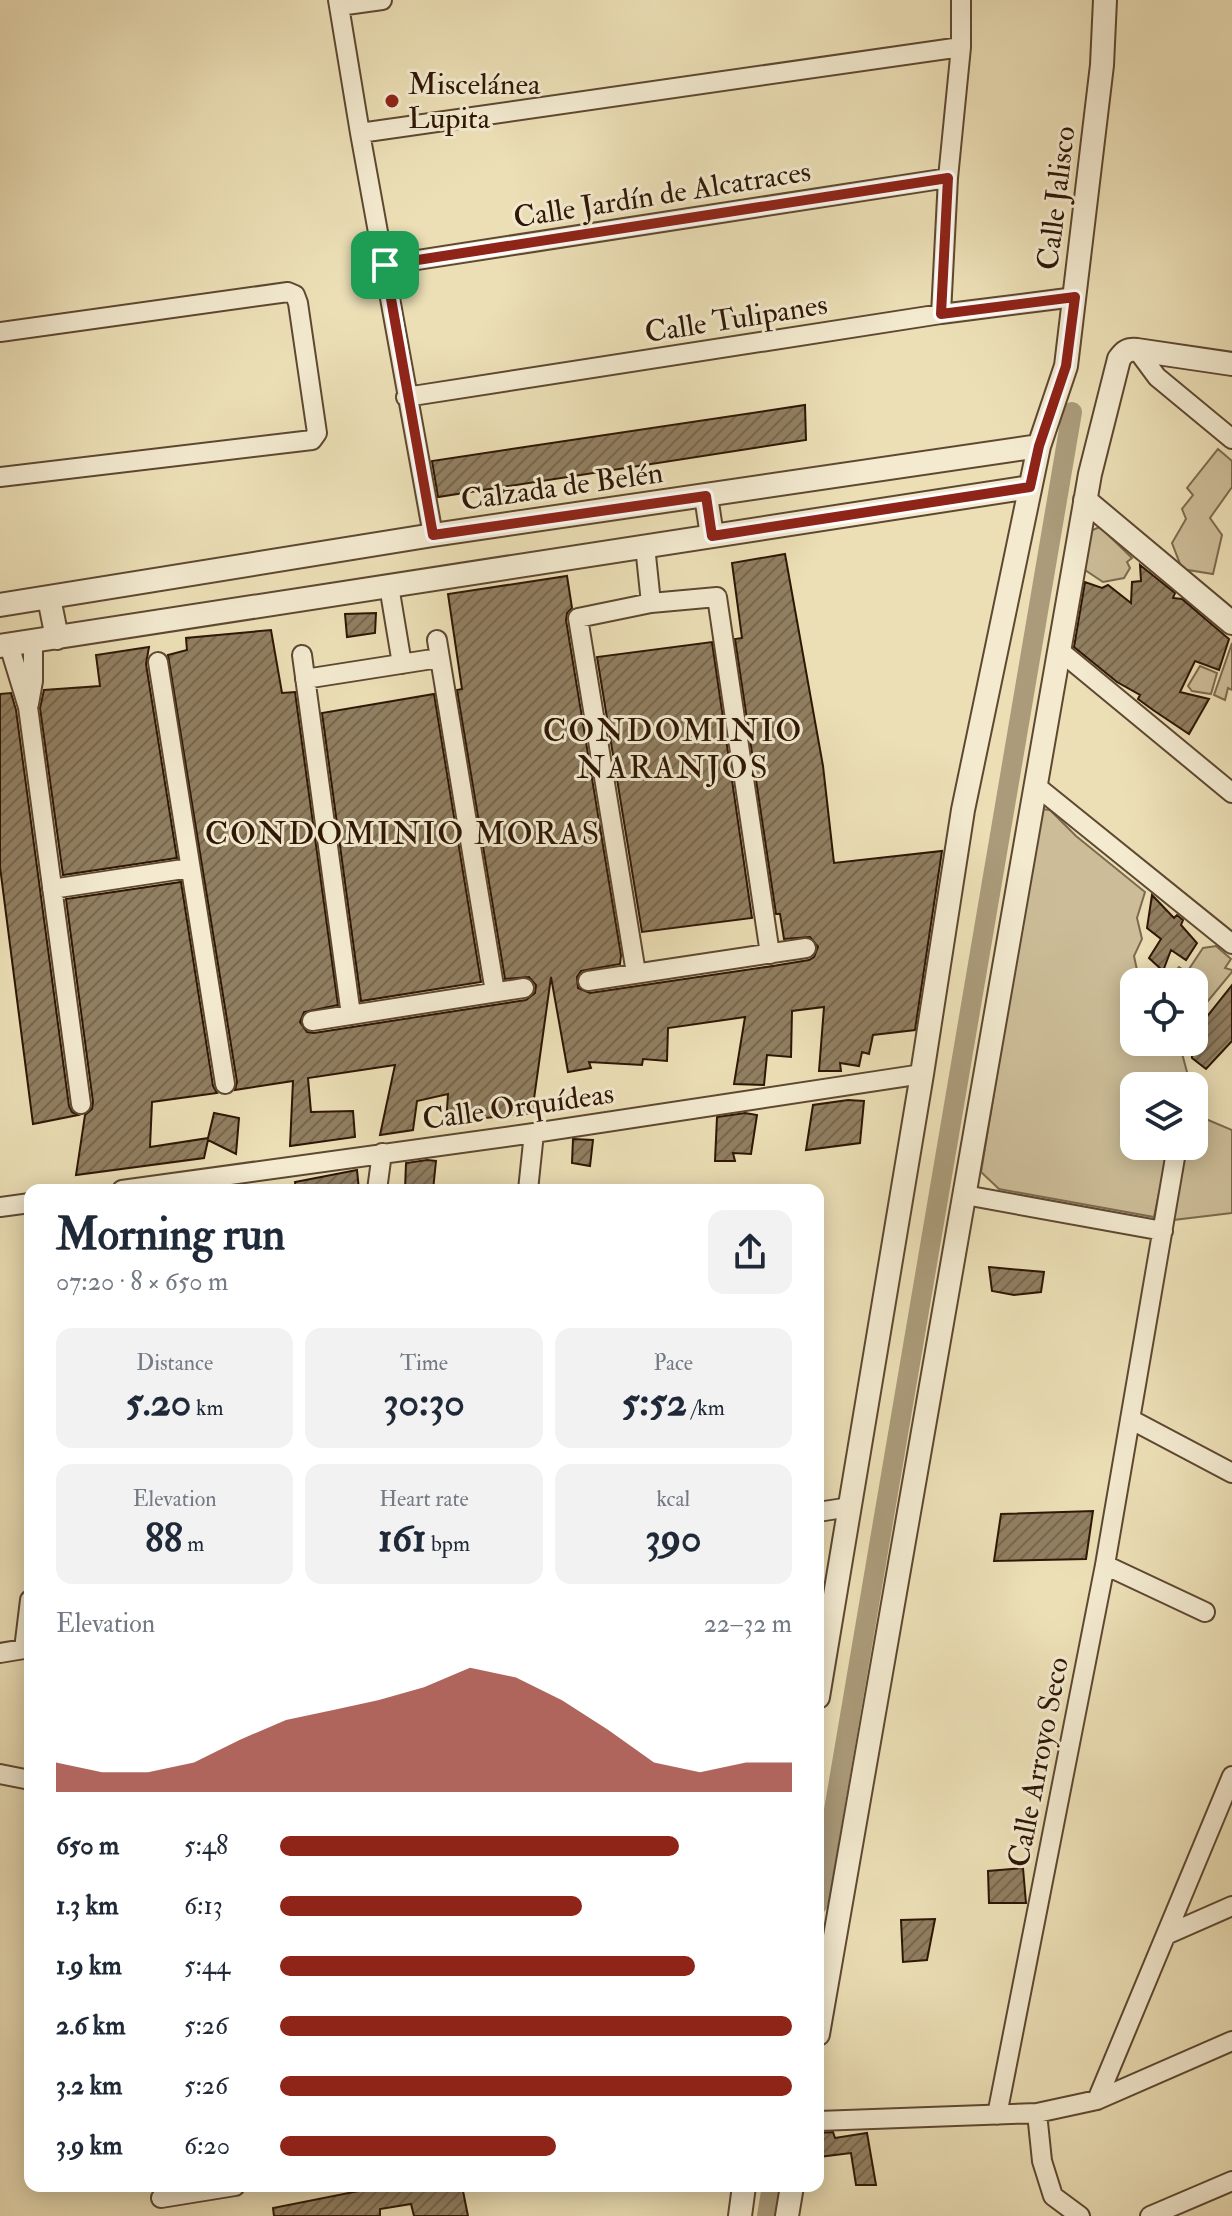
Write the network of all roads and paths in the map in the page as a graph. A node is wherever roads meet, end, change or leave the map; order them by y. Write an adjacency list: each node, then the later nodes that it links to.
1 (382, 0): 4 (street)
2 (961, 0): 5 (street)
3 (1105, 0): 9 (street, Calle Jalisco)
4 (339, 3): 6 (street)
5 (961, 47): 6 (street); 7 (street)
6 (360, 133): 8 (street)
7 (948, 178): 8 (street, Calle Jardín de Alcatraces); 10 (street)
8 (385, 265): 14 (street)
9 (1075, 297): 10 (street, Calle Tulipanes); 16 (street, Calle Jalisco)
10 (941, 314): 14 (street, Calle Tulipanes)
11 (0, 332): 17 (street)
12 (1130, 351): 13 (street); 15 (street); 20 (street)
13 (1232, 364)
14 (406, 397): 21 (street)
15 (1232, 439)
16 (1039, 446): 18 (street, Calle Jalisco); 19 (street, Calzada de Belén)
17 (0, 477)
18 (1030, 487): 22 (street); 51 (street, Calle Jalisco)
19 (706, 496): 21 (street, Calzada de Belén); 22 (street)
20 (1085, 500): 28 (street); 32 (street)
21 (433, 535): 25 (street, Calzada de Belén)
22 (712, 536): 23 (street)
23 (645, 546): 24 (street); 26 (street)
24 (389, 586): 29 (street); 35 (street)
25 (49, 598): 27 (street, Calzada de Belén); 29 (street)
26 (651, 603): 44 (street); 45 (street)
27 (0, 605)
28 (1232, 623)
29 (57, 638): 30 (street)
30 (33, 641): 31 (street); 37 (street)
31 (4, 646): 37 (street)
32 (1060, 651): 38 (street); 39 (street)
33 (302, 655): 36 (street)
34 (158, 662): 40 (street)
35 (402, 664): 36 (street); 48 (street)
36 (305, 679): 49 (street)
37 (28, 707): 41 (street)
38 (1035, 785): 42 (street); 60 (street)
39 (1232, 793)
40 (190, 868): 41 (street); 52 (street)
41 (52, 889): 53 (street)
42 (1232, 944)
43 (806, 948): 44 (street)
44 (770, 954): 45 (street)
45 (636, 973): 46 (street)
46 (588, 981)
47 (524, 988): 48 (street)
48 (495, 992): 49 (street)
49 (351, 1015): 50 (street)
50 (312, 1021)
51 (922, 1074): 54 (street, Calle Orquídeas); 66 (street, Calle Jalisco)
52 (225, 1084)
53 (81, 1104)
54 (534, 1133): 55 (street, Calle Orquídeas); 59 (street)
55 (382, 1153): 57 (street, Calle Orquídeas); 58 (street)
56 (1175, 1160): 63 (street, Calle Arroyo Seco)
57 (226, 1183)
58 (378, 1184)
59 (529, 1184)
60 (965, 1195): 63 (street); 78 (street)
61 (24, 1204): 62 (street)
62 (0, 1207)
63 (1163, 1231): 64 (street, Calle Arroyo Seco)
64 (1130, 1419): 65 (street); 68 (street, Calle Arroyo Seco)
65 (1232, 1473)
66 (850, 1507): 67 (street); 70 (street, Calle Jalisco)
67 (824, 1511)
68 (1105, 1565): 69 (street); 82 (street, Calle Arroyo Seco)
69 (1205, 1612)
70 (824, 1642)
71 (24, 1649): 72 (street)
72 (0, 1653)
73 (0, 1774): 75 (street)
74 (1232, 1777): 77 (street)
75 (24, 1779)
76 (1232, 1906): 77 (street)
77 (1166, 1935): 80 (street)
78 (824, 1998)
79 (1232, 2041): 80 (street)
80 (1097, 2100): 81 (street)
81 (1037, 2113): 82 (street); 91 (street)
82 (997, 2115): 83 (street)
83 (824, 2121)
84 (1232, 2181): 92 (street)
85 (198, 2192): 88 (street)
86 (743, 2192): 89 (street)
87 (791, 2192): 90 (street)
88 (161, 2198)
89 (740, 2216)
90 (787, 2216)
91 (1080, 2216)
92 (1150, 2216)

